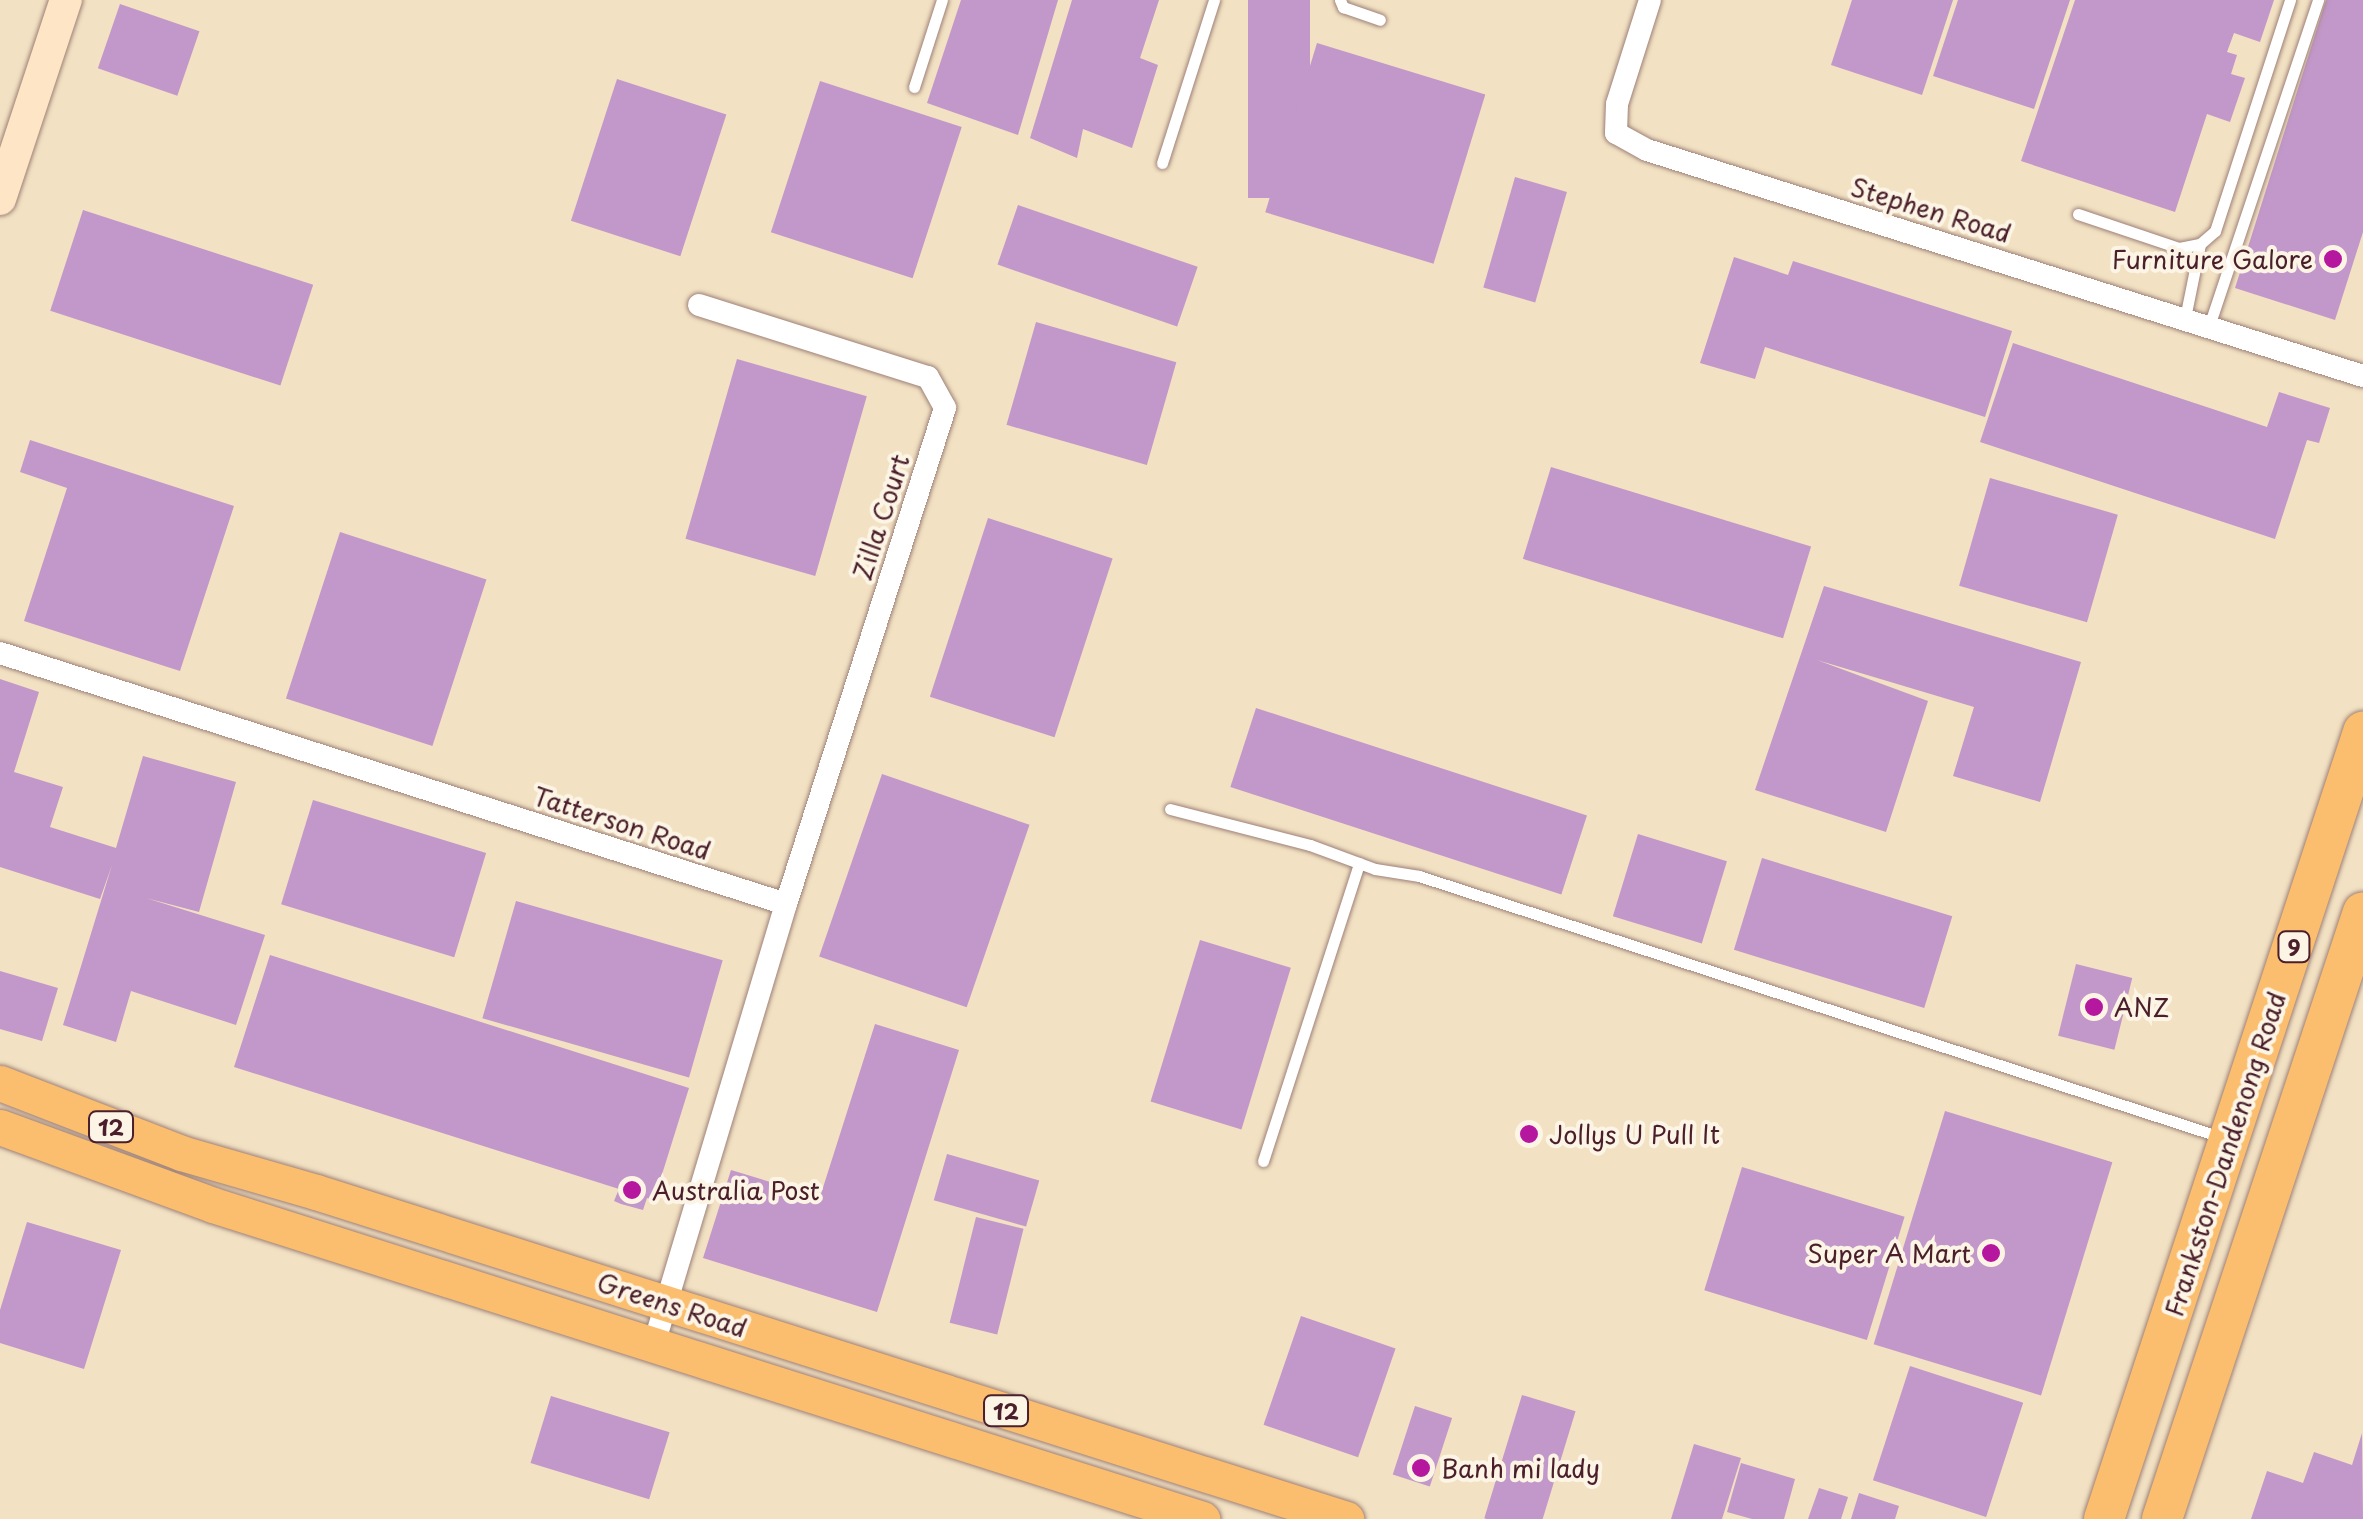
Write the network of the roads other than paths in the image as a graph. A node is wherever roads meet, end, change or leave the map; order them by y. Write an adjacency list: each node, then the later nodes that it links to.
1 (66, 0): 11 (main road)
2 (942, 0): 9 (lane)
3 (1214, 0): 10 (lane)
4 (1340, 0): 8 (lane)
5 (1650, 0): 15 (street, Stephen Road)
6 (2290, 0): 13 (lane)
7 (2318, 0): 16 (lane)
8 (1380, 20)
9 (914, 87)
10 (1162, 162)
11 (0, 199)
12 (2078, 214): 13 (lane)
13 (2200, 244): 15 (lane)
14 (699, 305): 22 (street, Zilla Court)
15 (2185, 318): 16 (street, Stephen Road)
16 (2209, 326): 17 (street, Stephen Road)
17 (2363, 376)
18 (0, 652): 22 (street, Tatterson Road)
19 (2363, 732): 26 (highway, Frankston-Dandenong Road / 9)
20 (1170, 810): 21 (lane)
21 (1359, 863): 26 (lane); 27 (lane)
22 (786, 904): 31 (street)
23 (2363, 912): 29 (highway, 9)
24 (0, 1083): 28 (main road, Greens Road / 12)
25 (0, 1127): 30 (main road, Greens Road / 12)
26 (2226, 1150): 29 (highway); 35 (highway, Frankston-Dandenong Road / 9)
27 (1264, 1161)
28 (224, 1166): 30 (main road); 31 (main road, Greens Road / 12)
29 (2274, 1177): 36 (highway, 9)
30 (213, 1205): 32 (main road, Greens Road / 12)
31 (667, 1303): 32 (street); 34 (main road, Greens Road / 12)
32 (653, 1347): 33 (main road, Greens Road / 12)
33 (1202, 1519)
34 (1346, 1519)
35 (2104, 1519)
36 (2162, 1519)

